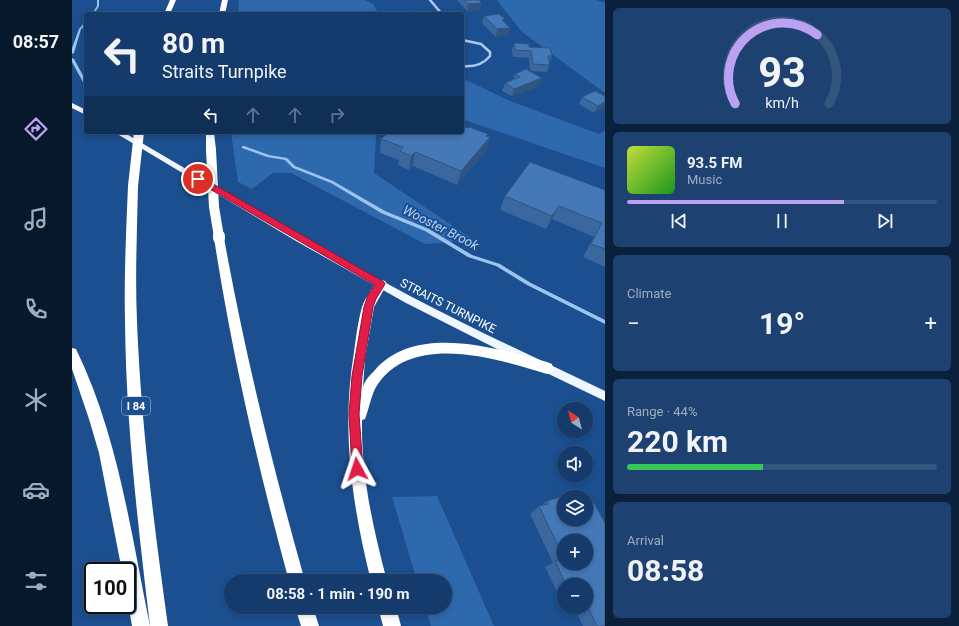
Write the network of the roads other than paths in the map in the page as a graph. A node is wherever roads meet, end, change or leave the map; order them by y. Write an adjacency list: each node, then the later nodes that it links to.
1 (173, 0): 4 (highway)
2 (225, 0): 5 (highway)
3 (430, 0): 6 (street)
4 (168, 12)
5 (222, 12)
6 (440, 12)
7 (464, 40): 8 (street)
8 (464, 66)
9 (72, 105): 10 (main road)
10 (84, 113)
11 (121, 134): 14 (main road, STRAITS TURNPIKE)
12 (139, 134): 24 (highway, I 84, bridge)
13 (210, 134): 19 (highway, bridge)
14 (381, 284): 16 (main road, STRAITS TURNPIKE); 18 (highway)
15 (72, 353): 23 (highway)
16 (547, 368): 17 (main road, STRAITS TURNPIKE); 18 (highway)
17 (605, 396)
18 (356, 455): 20 (highway)
19 (295, 574)
20 (377, 574)
21 (306, 614): 25 (highway)
22 (389, 614): 26 (highway)
23 (141, 626)
24 (159, 626)
25 (310, 626)
26 (392, 626)

